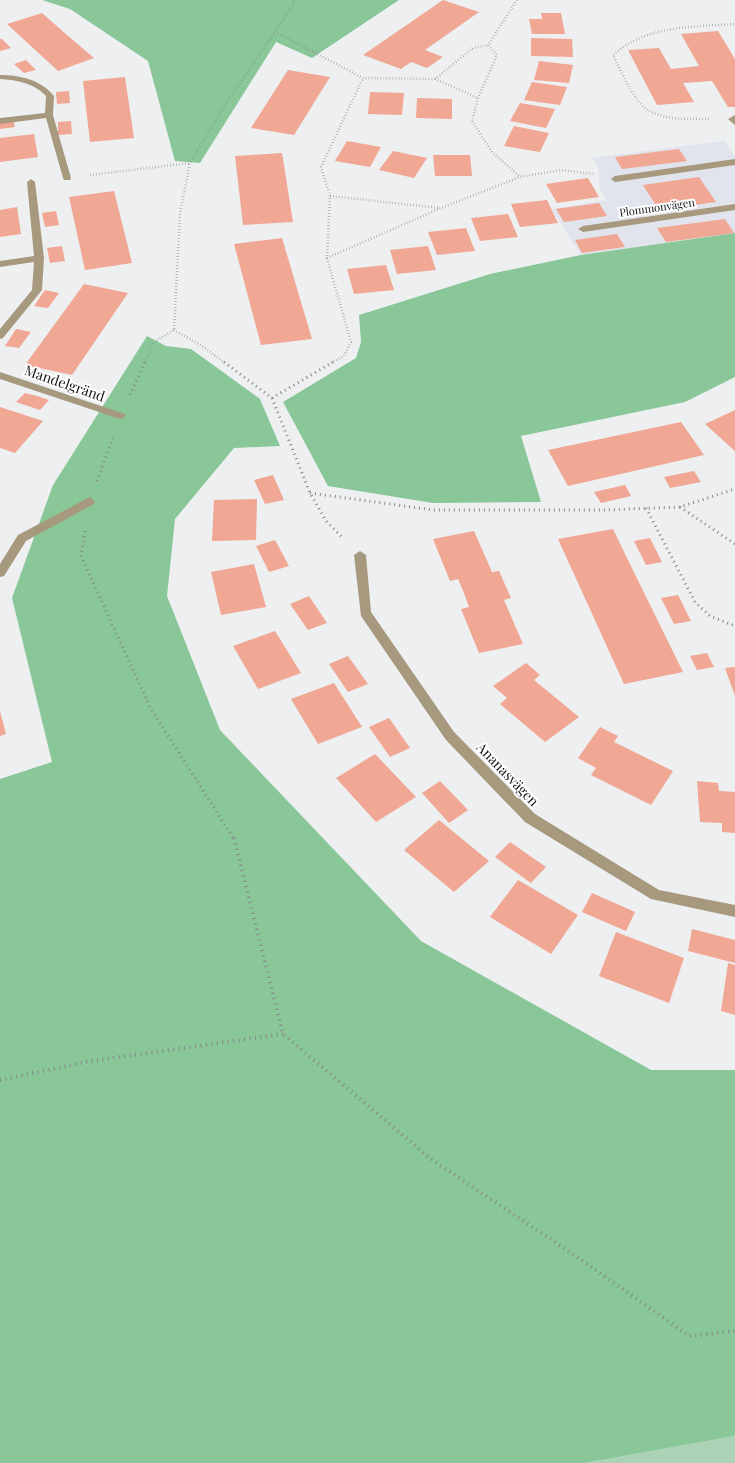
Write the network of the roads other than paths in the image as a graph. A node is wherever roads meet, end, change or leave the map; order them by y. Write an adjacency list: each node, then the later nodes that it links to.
1 (1, 76): 2 (street)
2 (49, 115): 3 (street); 5 (street)
3 (0, 121)
4 (735, 162): 6 (street)
5 (67, 178)
6 (615, 179)
7 (31, 182): 10 (street)
8 (735, 207): 9 (street, Plommonvägen)
9 (583, 229)
10 (39, 258): 11 (street); 12 (street)
11 (0, 264)
12 (0, 336)
13 (0, 375): 14 (street, Mandelgränd)
14 (121, 416)
15 (90, 501): 17 (street)
16 (360, 555): 18 (street, Ananasvägen)
17 (0, 573)
18 (735, 911)

